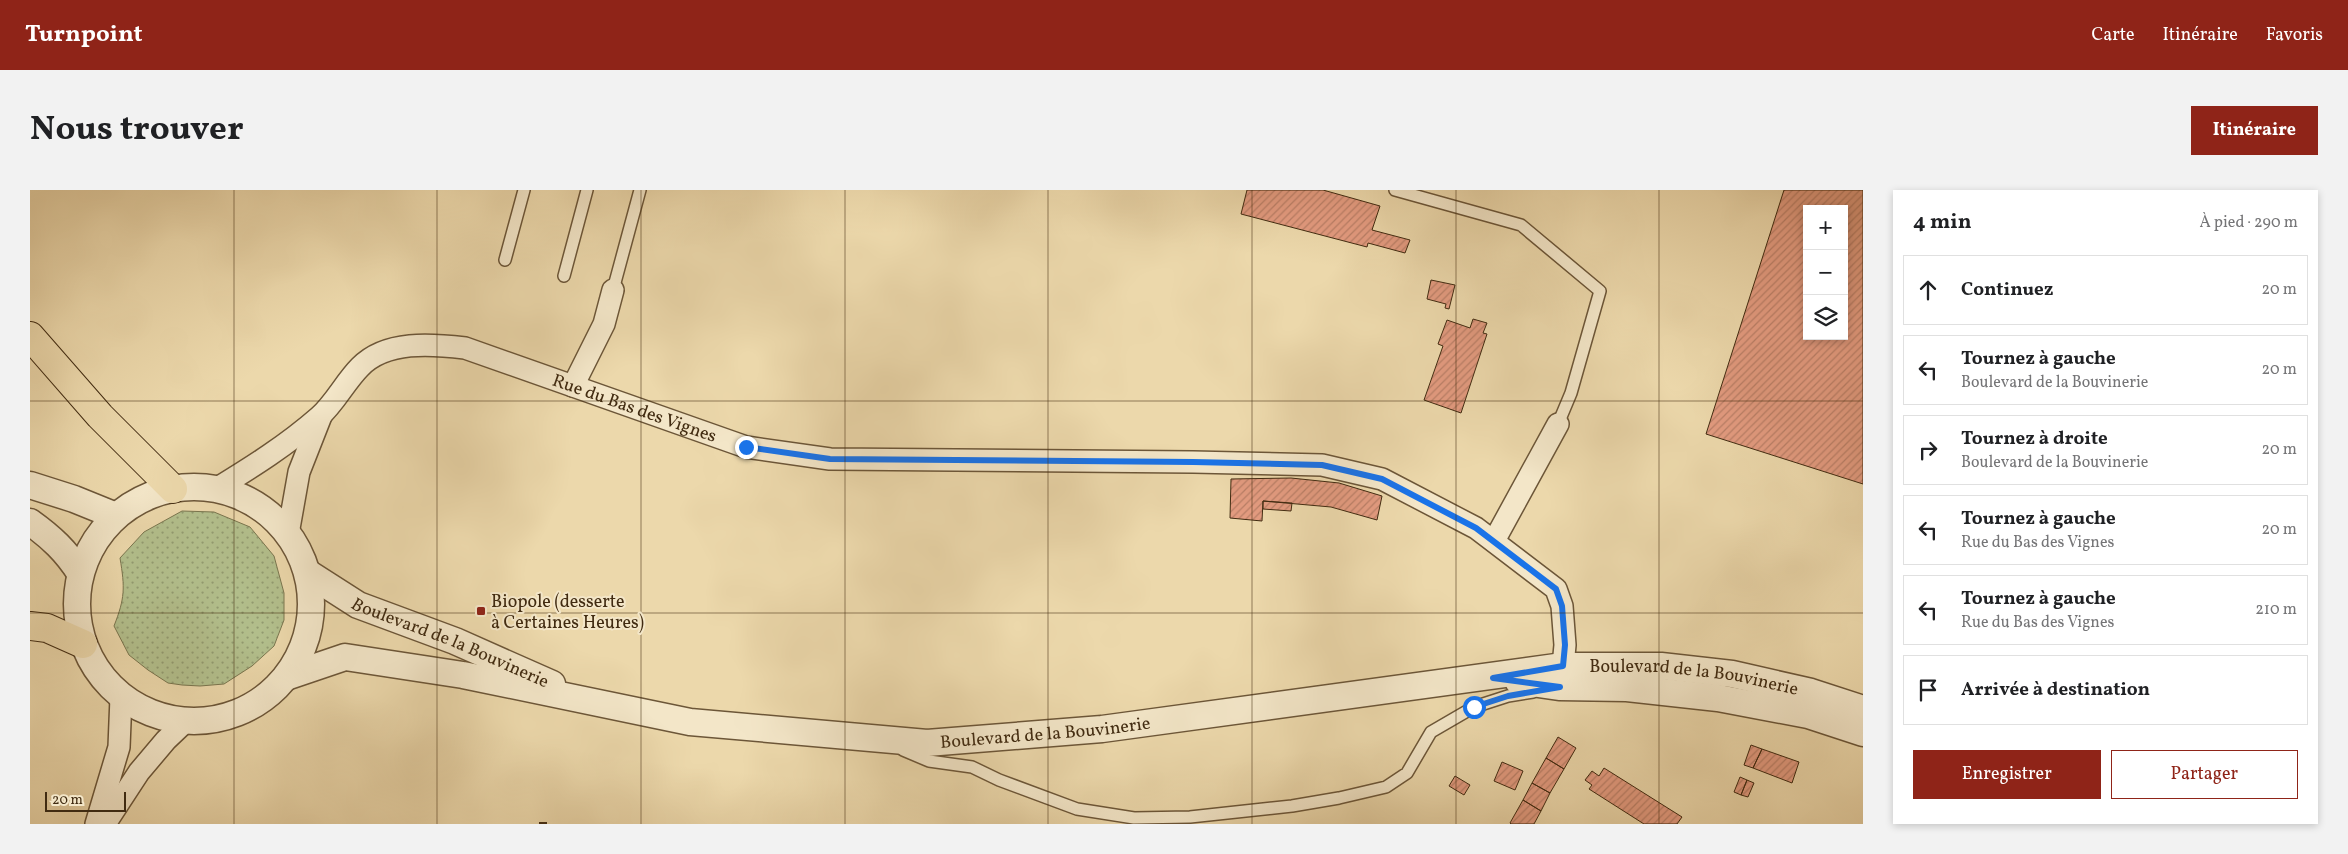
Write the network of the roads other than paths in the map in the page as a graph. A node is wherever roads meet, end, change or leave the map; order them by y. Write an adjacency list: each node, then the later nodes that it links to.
1 (524, 190): 5 (lane)
2 (587, 190): 6 (lane)
3 (640, 190): 7 (lane)
4 (1395, 190): 11 (lane)
5 (505, 260)
6 (564, 276)
7 (613, 290): 9 (street)
8 (30, 336): 13 (highway)
9 (572, 386): 10 (street, Rue du Bas des Vignes); 18 (street, Rue du Bas des Vignes)
10 (321, 416): 14 (street, Rue du Bas des Vignes); 17 (street, Rue du Bas des Vignes)
11 (1558, 424): 18 (street)
12 (30, 485): 15 (street)
13 (173, 489): 14 (street); 15 (street)
14 (216, 489): 17 (street)
15 (116, 516): 19 (street)
16 (30, 522): 19 (street)
17 (288, 534): 20 (street)
18 (1494, 541): 24 (street, Rue du Bas des Vignes)
19 (80, 573): 22 (street)
20 (308, 573): 23 (street); 26 (street, Boulevard de la Bouvinerie)
21 (30, 626): 22 (highway)
22 (83, 644): 25 (street)
23 (286, 677): 26 (street, Boulevard de la Bouvinerie); 28 (street)
24 (1561, 677): 27 (street, Boulevard de la Bouvinerie); 29 (street, Boulevard de la Bouvinerie); 30 (street, Boulevard de la Bouvinerie); 30 (lane)
25 (121, 697): 28 (street); 31 (street)
26 (596, 703): 30 (street, Boulevard de la Bouvinerie)
27 (1863, 709)
28 (186, 721): 32 (street)
29 (1863, 732)
30 (875, 739)
31 (96, 824)
32 (105, 824)

